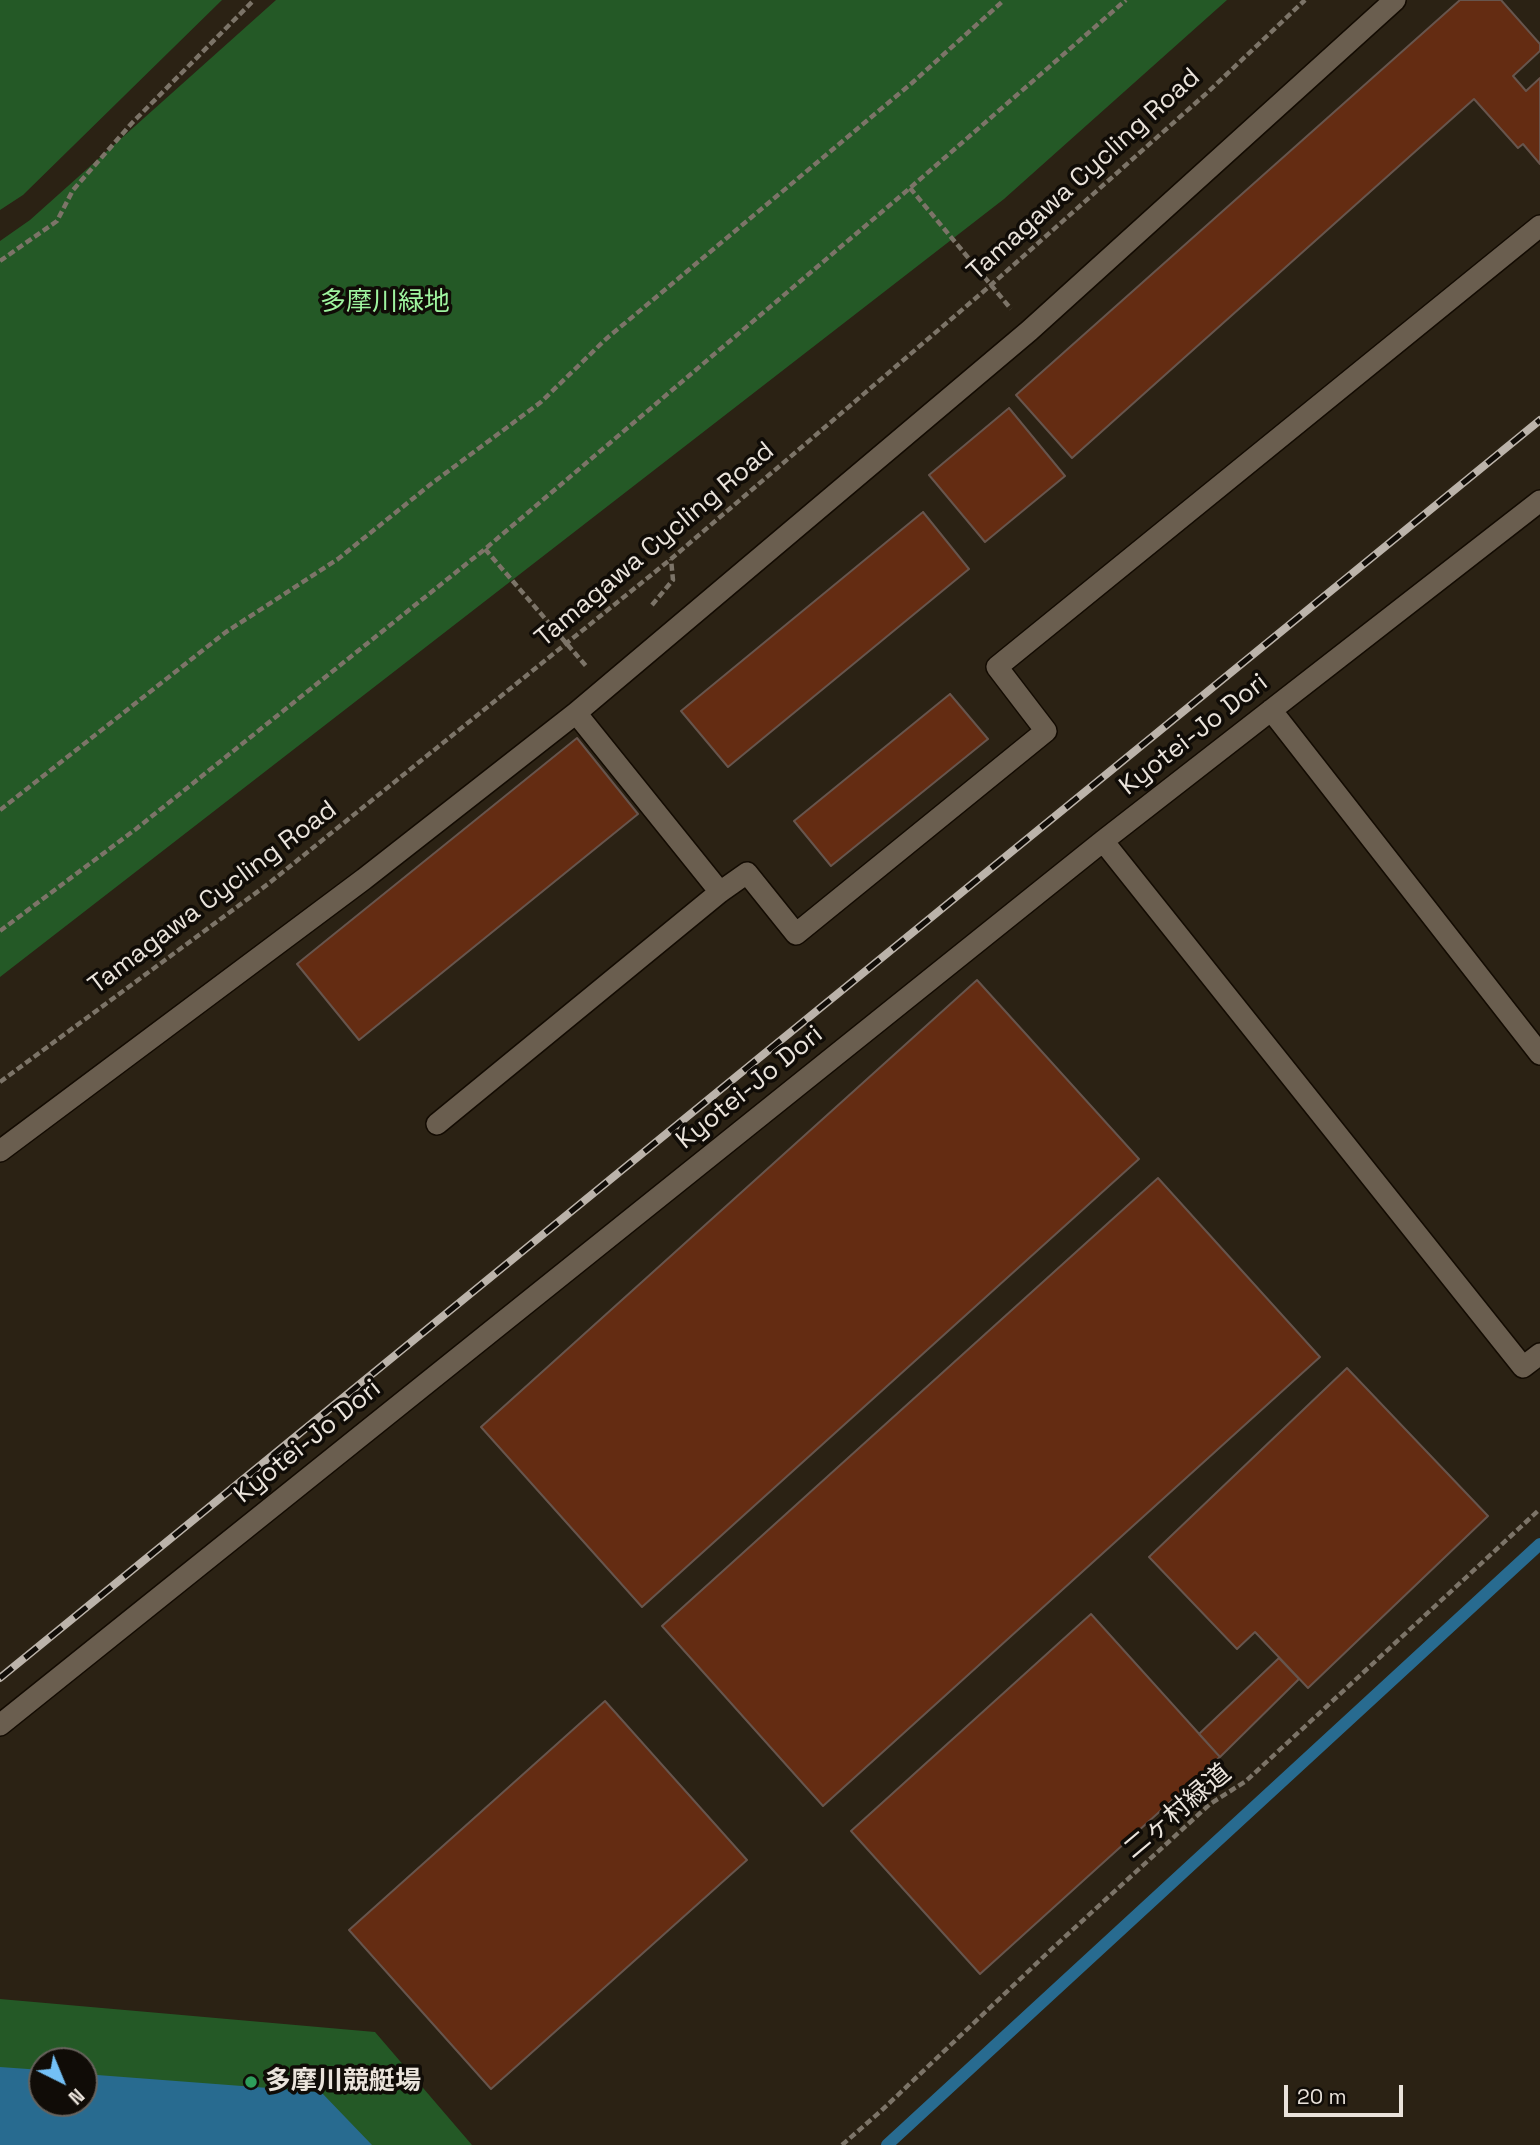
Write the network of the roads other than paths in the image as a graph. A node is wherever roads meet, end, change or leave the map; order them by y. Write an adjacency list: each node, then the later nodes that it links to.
1 (1395, 0): 5 (street)
2 (1540, 226): 7 (street)
3 (1540, 501): 4 (street, Kyotei-Jo Dori)
4 (1271, 710): 6 (street, Kyotei-Jo Dori); 8 (street)
5 (576, 713): 7 (street); 10 (street)
6 (1103, 841): 11 (street); 12 (street, Kyotei-Jo Dori)
7 (720, 892): 9 (street)
8 (1540, 1054)
9 (437, 1124)
10 (0, 1152)
11 (1540, 1354)
12 (0, 1725)

